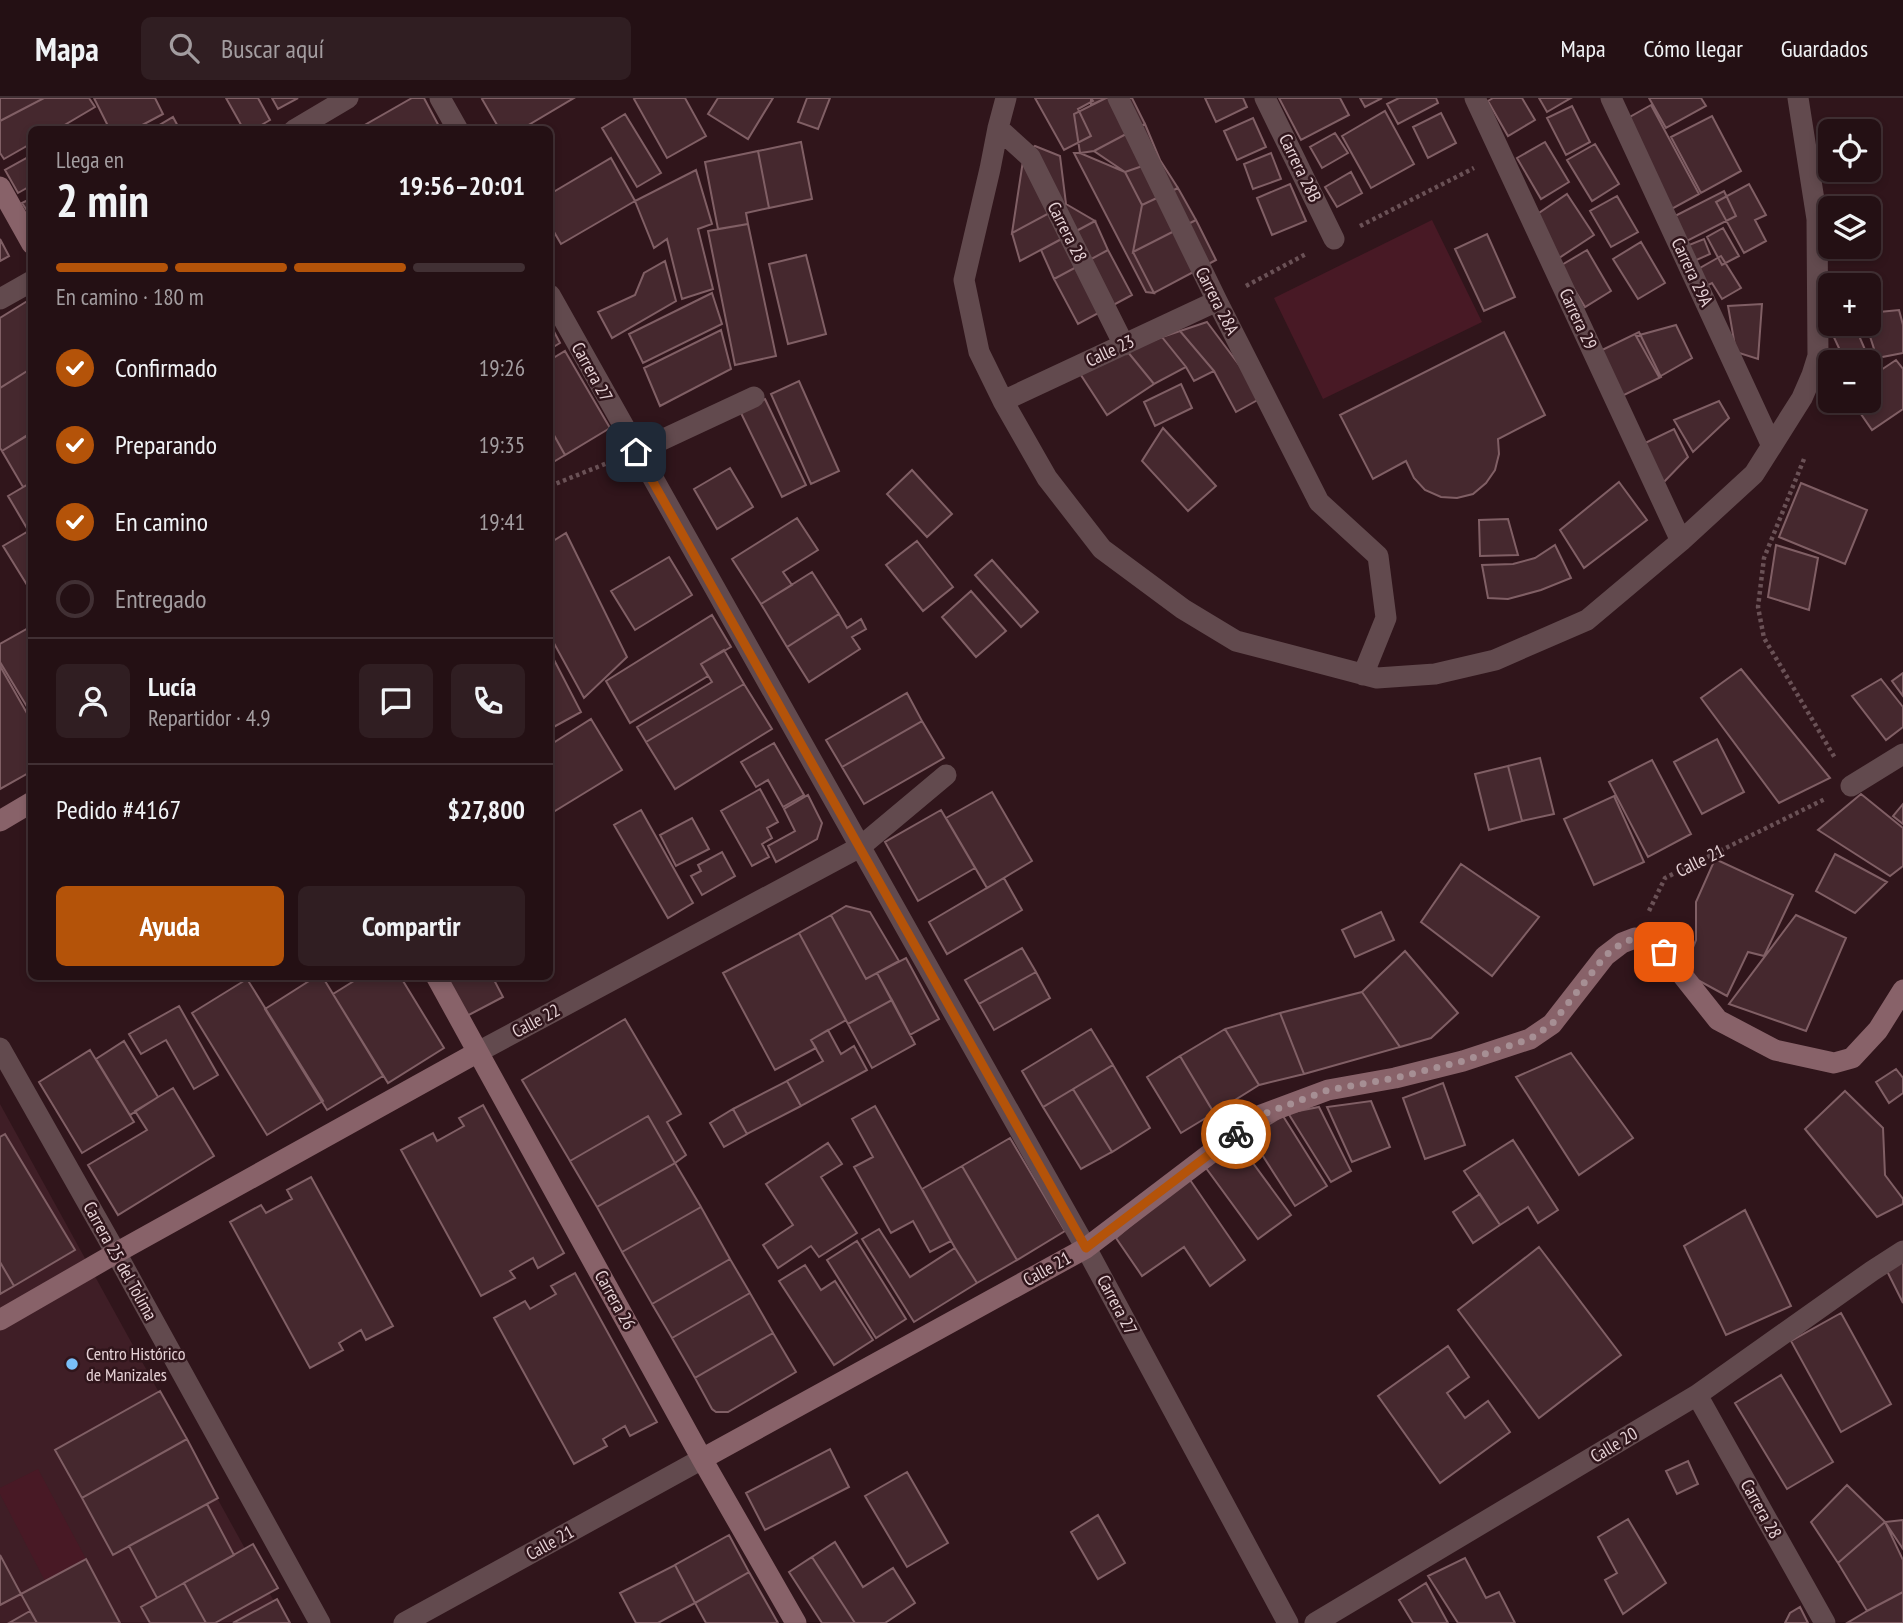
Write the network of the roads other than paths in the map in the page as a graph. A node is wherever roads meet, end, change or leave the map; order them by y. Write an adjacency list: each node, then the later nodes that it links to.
1 (348, 98): 9 (street)
2 (440, 98): 10 (street)
3 (1006, 98): 11 (street)
4 (1118, 98): 18 (street, Carrera 28A)
5 (1265, 98): 14 (street, Carrera 28B)
6 (1475, 98): 24 (street, Carrera 29)
7 (1611, 98): 22 (street, Carrera 29A)
8 (1798, 98): 22 (street)
9 (301, 126)
10 (456, 126)
11 (998, 128): 19 (street, Carrera 28); 21 (street)
12 (0, 187): 13 (street)
13 (28, 237)
14 (1335, 239)
15 (28, 283): 16 (street)
16 (0, 299)
17 (553, 300): 23 (street, Carrera 27)
18 (1217, 301): 19 (street, Calle 23); 25 (street, Carrera 28A)
19 (1124, 345): 21 (street, Calle 23)
20 (754, 397): 23 (street)
21 (1003, 401): 25 (street)
22 (1772, 446): 24 (street)
23 (636, 452): 31 (street, Carrera 27)
24 (1681, 541): 25 (street)
25 (1363, 675)
26 (1903, 754): 28 (street)
27 (946, 775): 31 (street, Calle 22)
28 (1851, 786)
29 (28, 804): 30 (street)
30 (0, 821)
31 (860, 848): 35 (street, Calle 22); 36 (street, Carrera 27)
32 (438, 980): 35 (street, Carrera 26)
33 (1903, 990): 36 (street, Calle 21)
34 (0, 1048): 38 (street, Carrera 25 del Tolima)
35 (478, 1052): 38 (street, Calle 22); 41 (street, Carrera 26)
36 (1086, 1248): 41 (street, Calle 21); 45 (street, Carrera 27)
37 (1903, 1251): 40 (street, Calle 20)
38 (116, 1253): 39 (street, Calle 22); 42 (street, Carrera 25 del Tolima)
39 (0, 1320)
40 (1697, 1395): 46 (street, Calle 20); 47 (street, Carrera 28)
41 (702, 1459): 43 (street, Calle 21); 44 (street, Carrera 26)
42 (320, 1623)
43 (404, 1623)
44 (796, 1623)
45 (1287, 1623)
46 (1315, 1623)
47 (1825, 1623)

